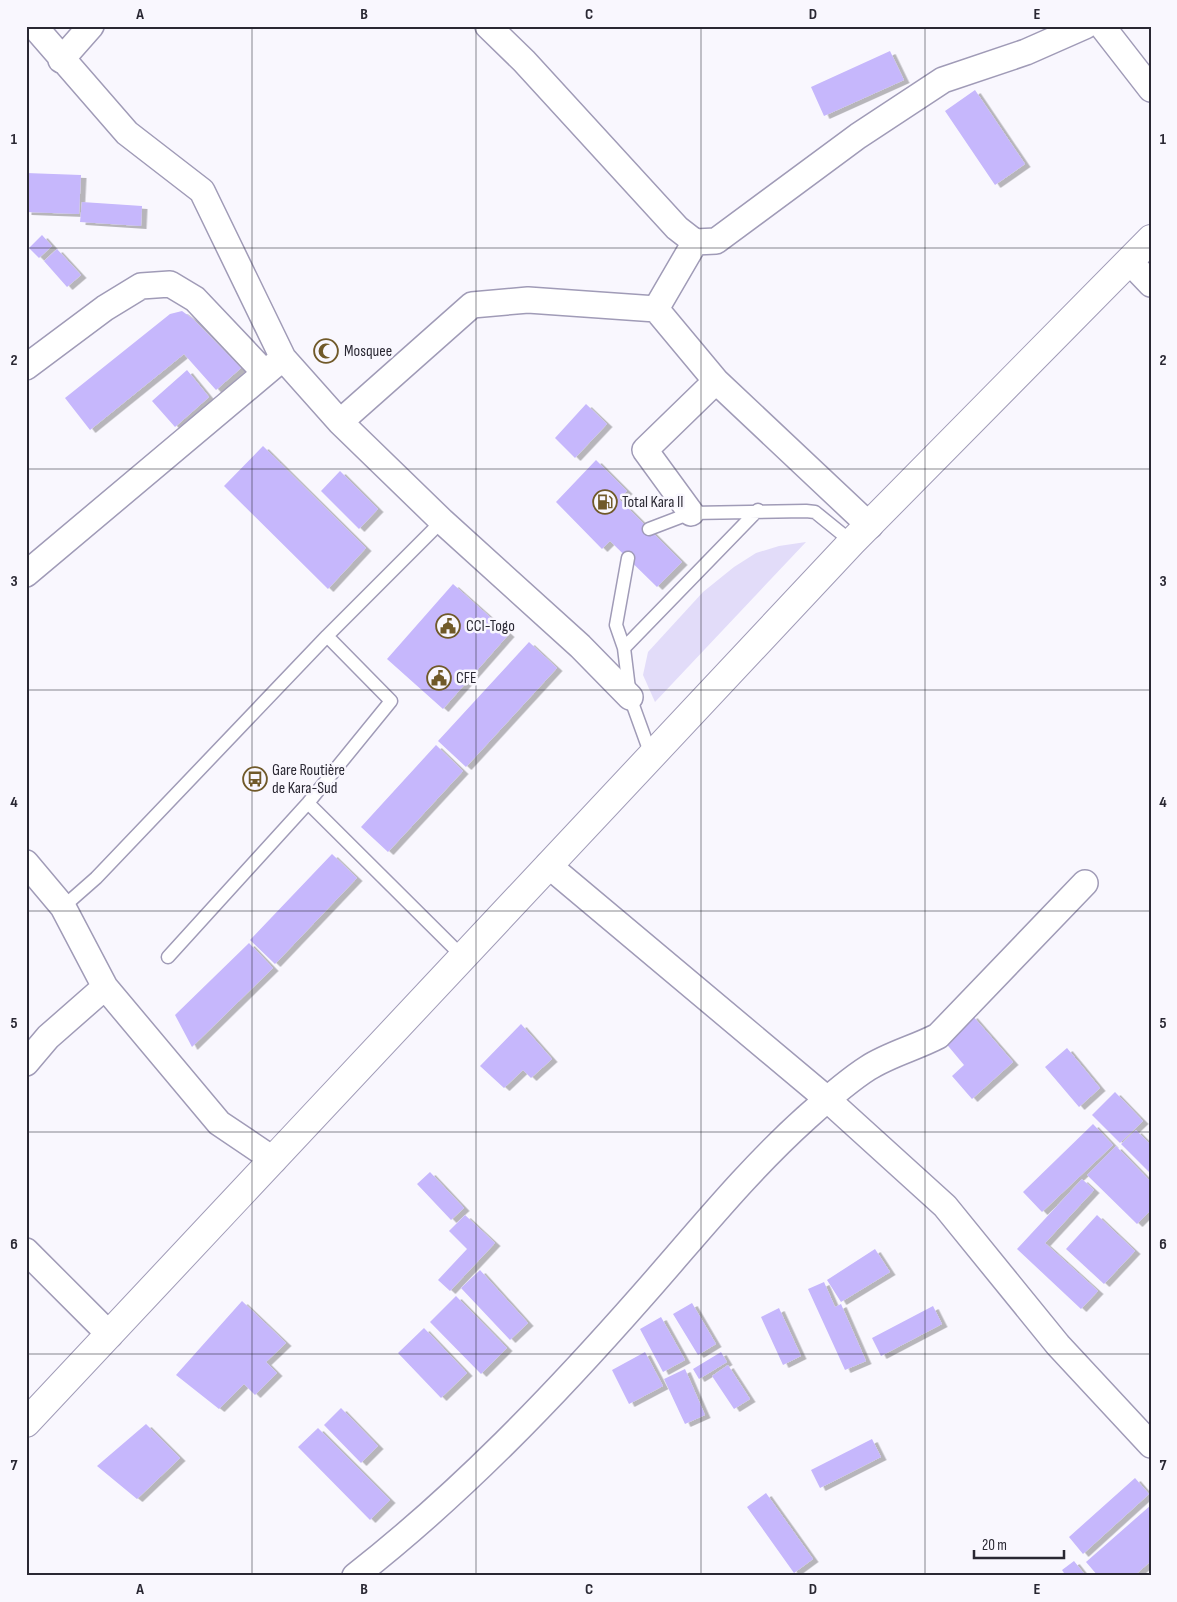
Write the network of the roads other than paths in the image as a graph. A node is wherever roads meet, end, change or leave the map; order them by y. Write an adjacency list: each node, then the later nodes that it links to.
1 (34, 26): 6 (street)
2 (91, 26): 6 (street)
3 (488, 26): 9 (street)
4 (1085, 26): 9 (street)
5 (1102, 26): 7 (street)
6 (61, 60): 13 (street)
7 (1151, 88)
8 (1151, 239): 10 (highway)
9 (695, 242): 12 (street)
10 (1129, 262): 11 (street); 21 (highway)
11 (1151, 284)
12 (656, 309): 15 (street); 16 (street)
13 (274, 366): 14 (street); 16 (street); 23 (street)
14 (26, 367)
15 (716, 382): 18 (street); 21 (street)
16 (340, 422): 19 (street)
17 (758, 510): 18 (lane); 21 (lane); 25 (lane)
18 (691, 513): 20 (lane)
19 (442, 521): 24 (lane); 26 (street)
20 (649, 529)
21 (861, 534): 27 (highway)
22 (628, 558): 25 (lane)
23 (26, 574)
24 (327, 636): 28 (lane); 32 (lane)
25 (624, 648): 26 (lane)
26 (630, 697): 27 (lane)
27 (651, 755): 30 (highway)
28 (308, 804): 33 (lane); 34 (lane)
29 (26, 863): 32 (street)
30 (548, 866): 34 (highway); 37 (street)
31 (1084, 883): 37 (street)
32 (63, 908): 35 (street)
33 (168, 957)
34 (463, 957): 38 (highway)
35 (104, 987): 36 (street); 38 (street)
36 (26, 1063)
37 (827, 1099): 42 (street); 43 (street)
38 (274, 1160): 40 (highway)
39 (26, 1251): 40 (street)
40 (110, 1335): 41 (highway)
41 (26, 1423)
42 (1151, 1445)
43 (354, 1576)

